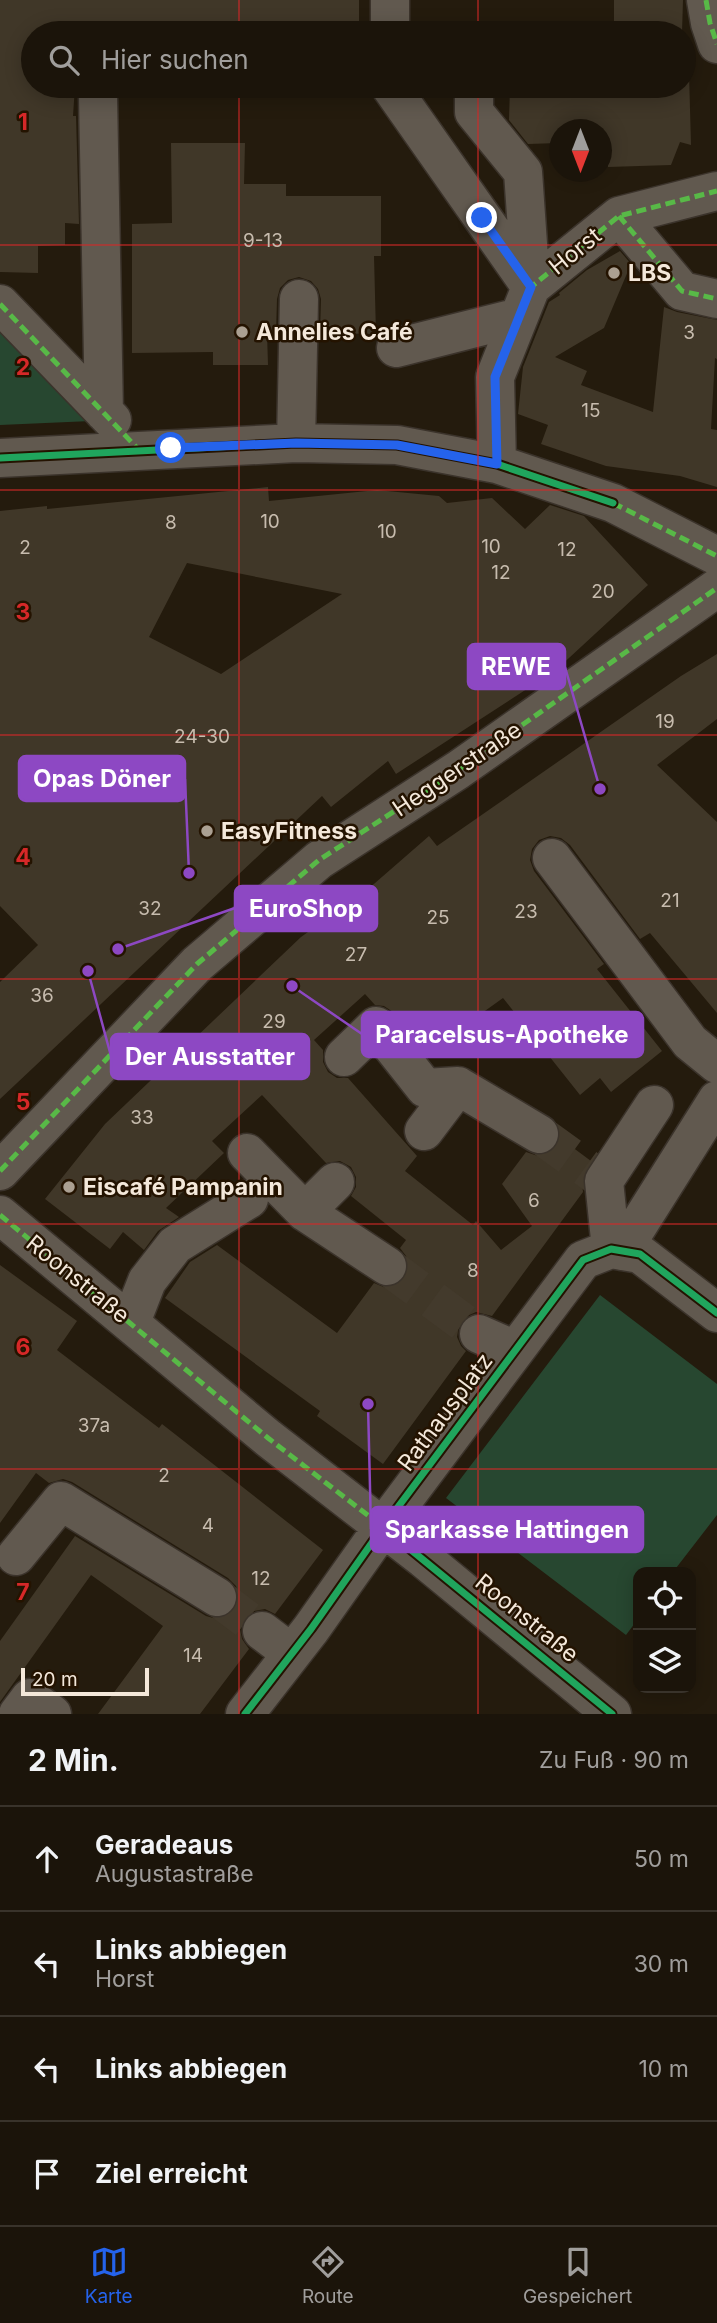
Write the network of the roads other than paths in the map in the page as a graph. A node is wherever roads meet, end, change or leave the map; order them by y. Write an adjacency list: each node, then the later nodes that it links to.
1 (390, 0): 3 (street)
2 (706, 0): 4 (street)
3 (390, 21)
4 (717, 44)
5 (98, 98): 15 (street)
6 (398, 98): 12 (street)
7 (474, 98): 12 (street)
8 (717, 191): 9 (street, Horst)
9 (619, 216): 11 (street); 12 (street, Horst)
10 (299, 299): 16 (street)
11 (717, 299)
12 (525, 302): 14 (street); 19 (street, Horst)
13 (0, 304): 15 (street)
14 (396, 348)
15 (104, 412): 17 (street)
16 (296, 443): 17 (street); 19 (street)
17 (139, 450): 18 (street)
18 (0, 458)
19 (497, 464): 20 (street)
20 (717, 556)
21 (717, 588): 31 (street, Heggerstraße)
22 (552, 858): 24 (street)
23 (344, 1057): 25 (street)
24 (717, 1064)
25 (458, 1086): 28 (street); 29 (street)
26 (717, 1100): 36 (street)
27 (654, 1105): 36 (street)
28 (424, 1131)
29 (539, 1134)
30 (247, 1153): 34 (street)
31 (0, 1171)
32 (335, 1182): 34 (street)
33 (249, 1199): 39 (street)
34 (305, 1212): 37 (street)
35 (0, 1214): 39 (street, Roonstraße)
36 (617, 1250): 38 (street); 41 (street, Rathausplatz)
37 (387, 1266)
38 (717, 1313)
39 (131, 1322): 42 (street, Roonstraße)
40 (479, 1334): 41 (street)
41 (515, 1350): 42 (street, Rathausplatz)
42 (383, 1527): 47 (street, Rathausplatz); 48 (street, Roonstraße)
43 (16, 1556): 44 (street)
44 (217, 1597)
45 (18, 1714): 46 (street)
46 (52, 1714)
47 (245, 1714)
48 (612, 1714)

